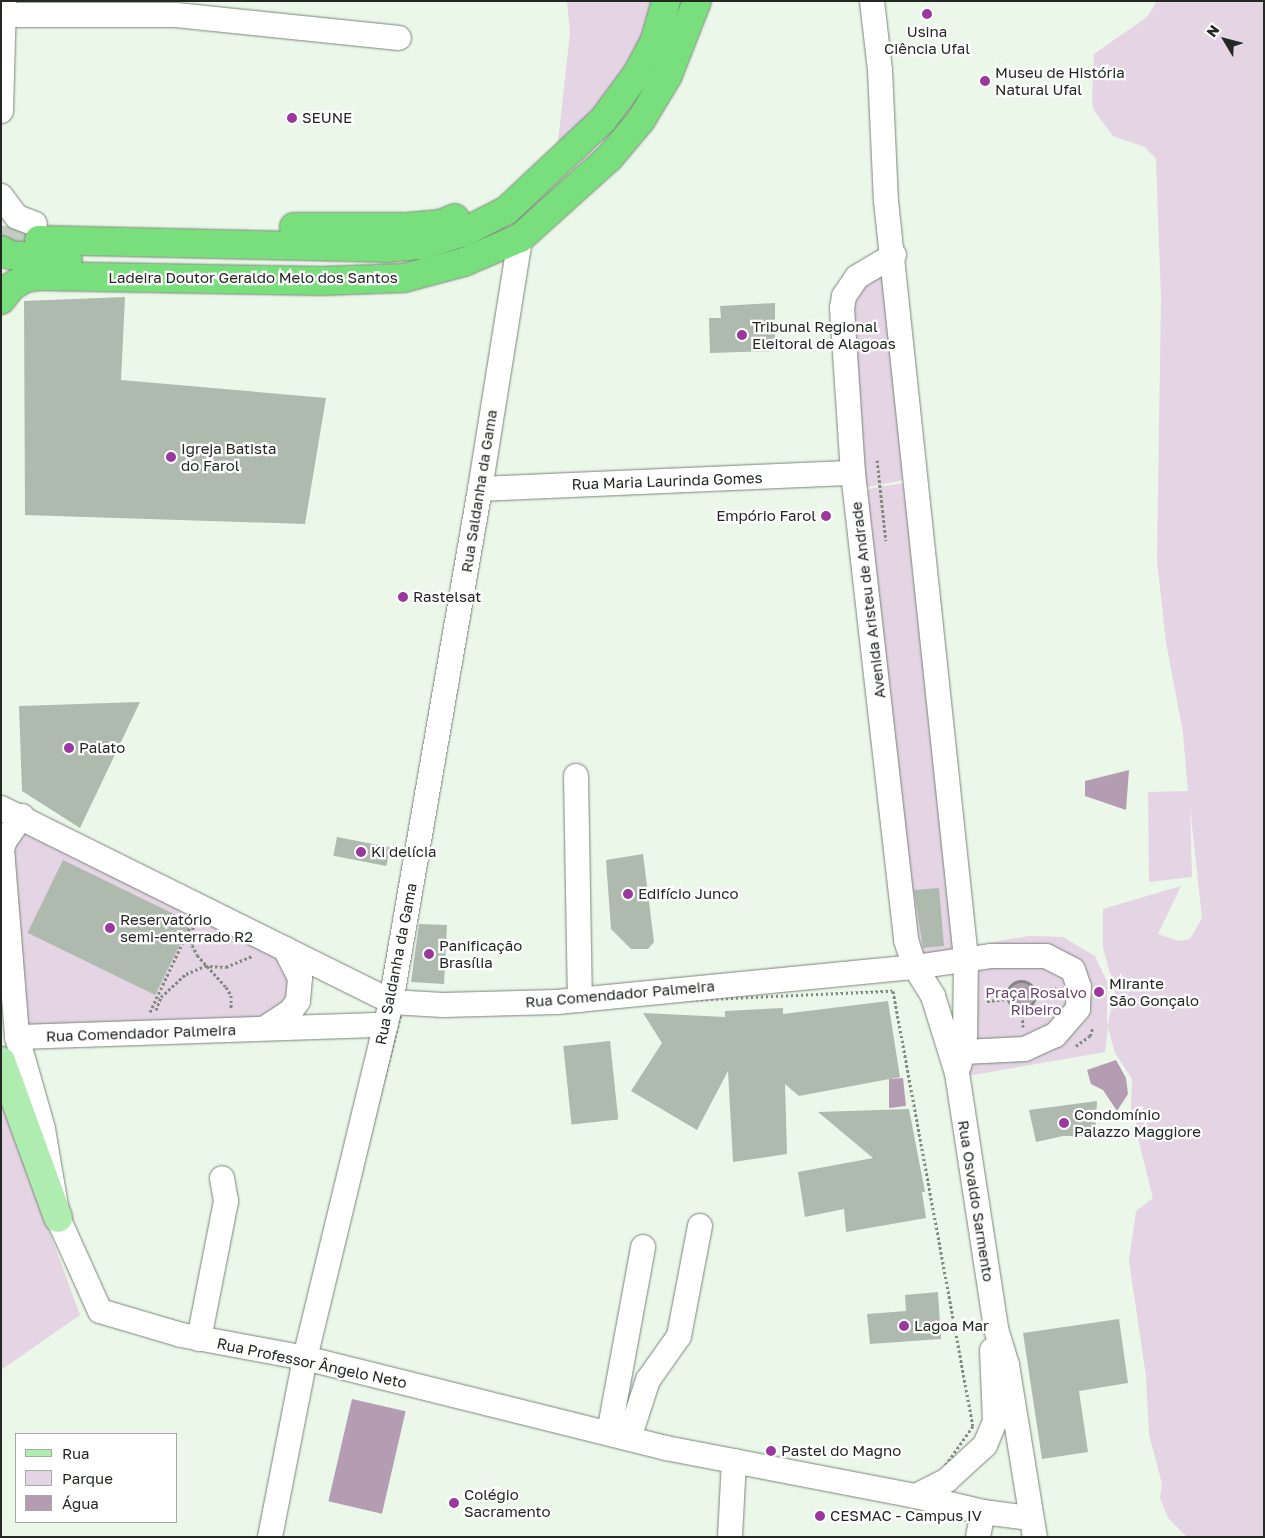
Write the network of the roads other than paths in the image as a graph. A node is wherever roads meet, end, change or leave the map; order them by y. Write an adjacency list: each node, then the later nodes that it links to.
1 (666, 1): 8 (highway)
2 (697, 1): 9 (highway, Ladeira Doutor Geraldo Melo dos Santos)
3 (872, 1): 11 (street)
4 (3, 8): 5 (street); 6 (street)
5 (399, 38)
6 (1, 111)
7 (1, 196): 8 (street)
8 (37, 232)
9 (520, 238): 12 (highway, Ladeira Doutor Geraldo Melo dos Santos); 15 (street, Rua Saldanha da Gama)
10 (1, 250): 12 (highway)
11 (894, 255): 14 (street, Avenida Aristeu de Andrade); 19 (street)
12 (206, 281): 13 (highway, Ladeira Doutor Geraldo Melo dos Santos)
13 (1, 300)
14 (853, 473): 15 (street, Rua Maria Laurinda Gomes); 20 (street, Avenida Aristeu de Andrade)
15 (480, 489): 22 (street, Rua Saldanha da Gama)
16 (576, 776): 21 (street)
17 (12, 812): 18 (street, Rua Comendador Palmeira); 24 (street, Rua Professor Ângelo Neto)
18 (285, 949): 22 (street, Rua Comendador Palmeira); 23 (street)
19 (966, 958): 20 (street, Rua Comendador Palmeira); 26 (street, Rua Osvaldo Sarmento); 26 (street)
20 (915, 967): 21 (street, Rua Comendador Palmeira); 26 (street, Rua Osvaldo Sarmento)
21 (580, 1000): 22 (street, Rua Comendador Palmeira)
22 (388, 1013): 23 (street, Rua Comendador Palmeira); 34 (street, Rua Saldanha da Gama)
23 (265, 1028): 24 (street, Rua Comendador Palmeira)
24 (17, 1037): 28 (street, Rua Professor Ângelo Neto)
25 (1, 1061): 28 (main road)
26 (960, 1063): 31 (street, Rua Osvaldo Sarmento)
27 (222, 1178): 32 (street)
28 (58, 1218): 32 (street, Rua Professor Ângelo Neto)
29 (700, 1226): 35 (street)
30 (643, 1247): 33 (street)
31 (996, 1329): 37 (street, Rua Osvaldo Sarmento); 38 (street, Rua Osvaldo Sarmento)
32 (199, 1338): 34 (street, Rua Professor Ângelo Neto)
33 (625, 1348): 35 (street); 36 (street)
34 (305, 1358): 36 (street, Rua Professor Ângelo Neto); 43 (street, Rua Saldanha da Gama)
35 (659, 1364): 36 (street)
36 (621, 1431): 39 (street, Rua Professor Ângelo Neto)
37 (985, 1445): 38 (street); 40 (street, Rua Osvaldo Sarmento)
38 (1019, 1448): 42 (street, Rua Osvaldo Sarmento)
39 (734, 1461): 40 (street, Rua Professor Ângelo Neto); 44 (street)
40 (916, 1496): 41 (street, Rua Professor Ângelo Neto)
41 (983, 1512): 42 (street, Rua Professor Ângelo Neto); 45 (street)
42 (1032, 1527)
43 (270, 1537)
44 (730, 1537)
45 (978, 1537)

